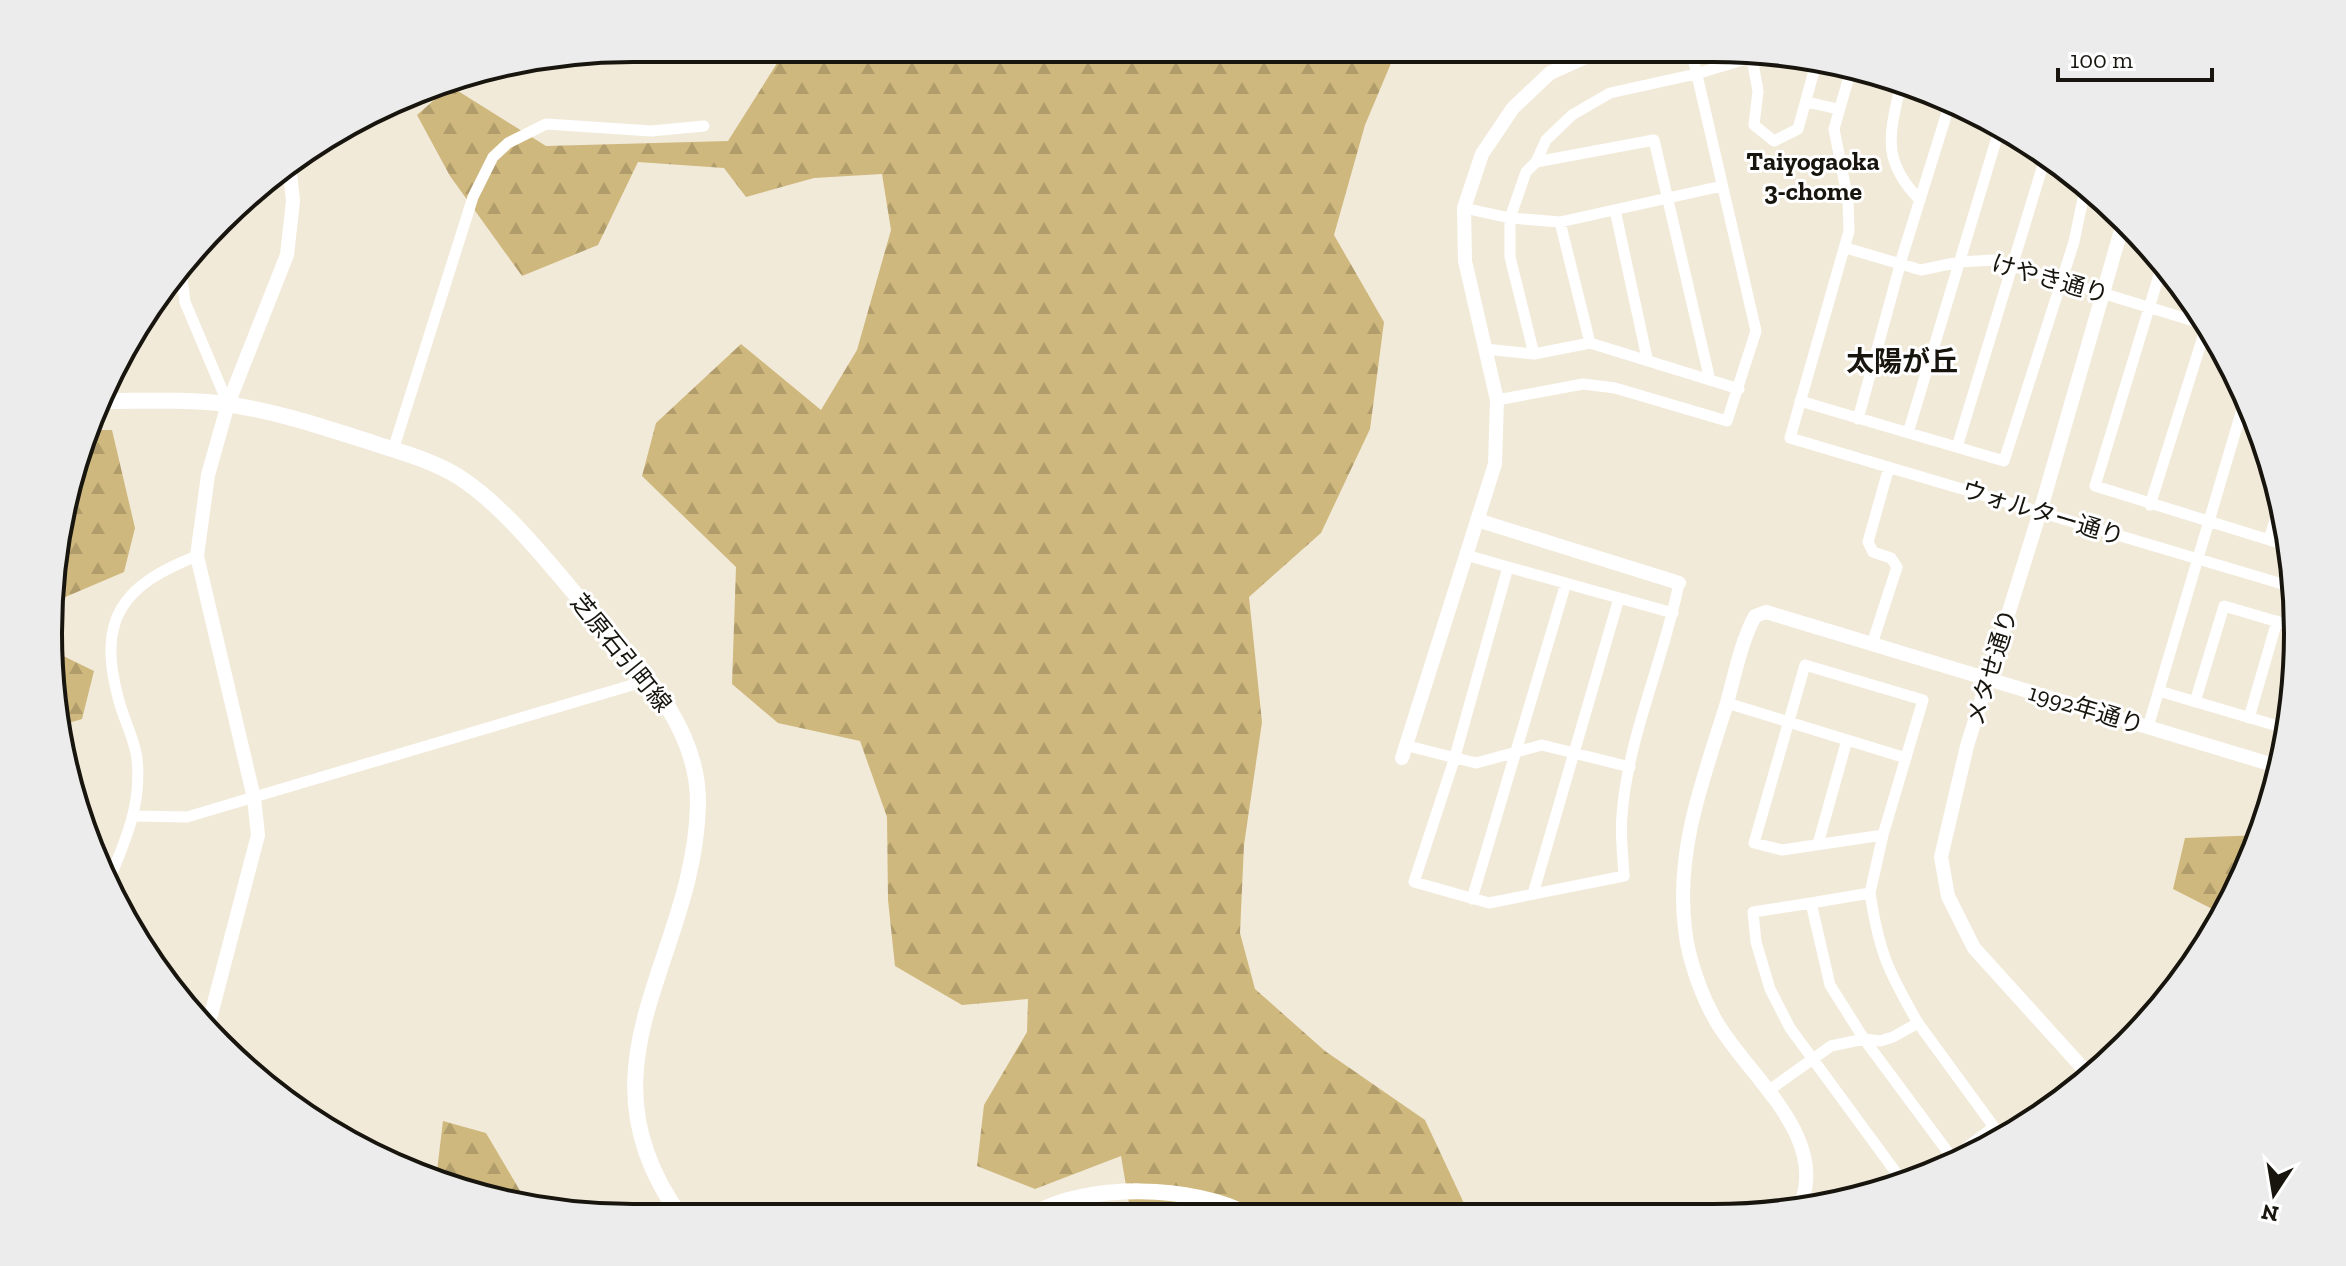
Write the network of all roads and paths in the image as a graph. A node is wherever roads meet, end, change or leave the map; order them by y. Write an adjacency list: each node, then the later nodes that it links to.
1 (1574, 62): 21 (street)
2 (1694, 62): 6 (street)
3 (1736, 63): 6 (street)
4 (1753, 63): 9 (street)
5 (1814, 71): 9 (street)
6 (1696, 74): 14 (street); 17 (street)
7 (1848, 78): 10 (street)
8 (1899, 93): 20 (street)
9 (1807, 102): 10 (street)
10 (1838, 109): 26 (street)
11 (1947, 112): 20 (street)
12 (704, 126): 51 (street)
13 (1997, 137): 27 (street)
14 (1536, 162): 18 (street); 23 (street)
15 (2042, 167): 29 (street)
16 (290, 176): 46 (street)
17 (1722, 186): 18 (street); 42 (street)
18 (1666, 197): 22 (street); 41 (street)
19 (2082, 198): 32 (street)
20 (1920, 200): 28 (street)
21 (1464, 208): 23 (street); 38 (street)
22 (1615, 210): 24 (street); 40 (street)
23 (1510, 218): 24 (street); 39 (street)
24 (1560, 222): 37 (street)
25 (2121, 233): 33 (street, メタせ通り)
26 (1846, 248): 28 (street, けやき通り); 45 (street)
27 (1960, 262): 28 (street, けやき通り); 29 (street, けやき通り); 49 (street)
28 (1900, 264): 48 (street)
29 (2012, 266): 32 (street, けやき通り); 50 (street)
30 (2159, 276): 34 (street)
31 (182, 282): 46 (street)
32 (2061, 282): 33 (street, けやき通り); 50 (street)
33 (2104, 294): 34 (street, けやき通り); 54 (street, メタせ通り)
34 (2149, 308): 35 (street, けやき通り); 53 (street)
35 (2191, 320)
36 (2203, 339): 53 (street)
37 (1590, 343): 39 (street); 40 (street)
38 (1484, 349): 39 (street); 43 (street)
39 (1534, 354)
40 (1647, 358): 41 (street)
41 (1709, 376): 42 (street)
42 (1739, 389): 43 (street)
43 (1497, 400): 55 (street)
44 (111, 401): 46 (main road, 芝原石引町線)
45 (1800, 401): 48 (street); 52 (street, ウォルター通り)
46 (228, 404): 51 (main road, 芝原石引町線); 61 (street)
47 (2241, 414): 56 (street)
48 (1858, 419): 49 (street)
49 (1908, 433): 50 (street)
50 (1957, 447)
51 (393, 450): 72 (main road, 芝原石引町線)
52 (1889, 467): 54 (street, ウォルター通り); 71 (street)
53 (2150, 505): 56 (street)
54 (2040, 512): 62 (street, ウォルター通り); 73 (street, メタせ通り)
55 (1477, 520): 60 (street); 65 (street)
56 (2209, 522): 58 (street); 62 (street)
57 (2273, 525): 58 (street)
58 (2269, 540): 59 (street)
59 (2276, 542)
60 (1466, 555): 63 (street); 82 (street)
61 (197, 556): 89 (street); 90 (street)
62 (2198, 559): 66 (street, ウォルター通り); 74 (street)
63 (1508, 567): 64 (street); 86 (street)
64 (1566, 583): 67 (street); 83 (street)
65 (1679, 583): 68 (street)
66 (2282, 584)
67 (1619, 598): 68 (street); 84 (street)
68 (1673, 613): 88 (street)
69 (2277, 621): 70 (street); 75 (street); 77 (street)
70 (2284, 623)
71 (1872, 644): 73 (street, 1992年通り); 76 (street, 1992年通り)
72 (649, 680): 89 (street); 109 (main road, 芝原石引町線)
73 (1988, 680): 80 (street, 1992年通り); 102 (street, メタせ通り)
74 (2159, 691): 75 (street); 80 (street)
75 (2195, 702): 77 (street)
76 (1727, 703): 78 (street); 103 (street)
77 (2249, 718): 79 (street)
78 (1789, 722): 81 (street); 85 (street); 92 (street)
79 (2276, 726)
80 (2148, 727): 87 (street, 1992年通り)
81 (1847, 740): 85 (street); 92 (street)
82 (1405, 752): 86 (street)
83 (1515, 752): 84 (street); 86 (street); 96 (street)
84 (1574, 753): 88 (street); 95 (street)
85 (1906, 758): 91 (street)
86 (1454, 760): 96 (street)
87 (2269, 764)
88 (1630, 767): 95 (street)
89 (254, 798): 90 (street); 98 (street)
90 (136, 816): 93 (street)
91 (1883, 835): 92 (street); 94 (street)
92 (1818, 844)
93 (113, 870)
94 (1870, 893): 97 (street); 99 (street)
95 (1533, 894): 96 (street)
96 (1472, 899)
97 (1811, 903): 100 (street); 101 (street)
98 (211, 1017)
99 (1918, 1023): 100 (street); 104 (street)
100 (1864, 1039): 101 (street); 106 (street)
101 (1814, 1058): 103 (street); 107 (street)
102 (2082, 1068)
103 (1768, 1091): 108 (street)
104 (1994, 1127): 105 (street)
105 (1984, 1135)
106 (1948, 1153)
107 (1897, 1174)
108 (1805, 1196)
109 (672, 1204)
110 (1062, 1204): 111 (main road)
111 (1229, 1204)

